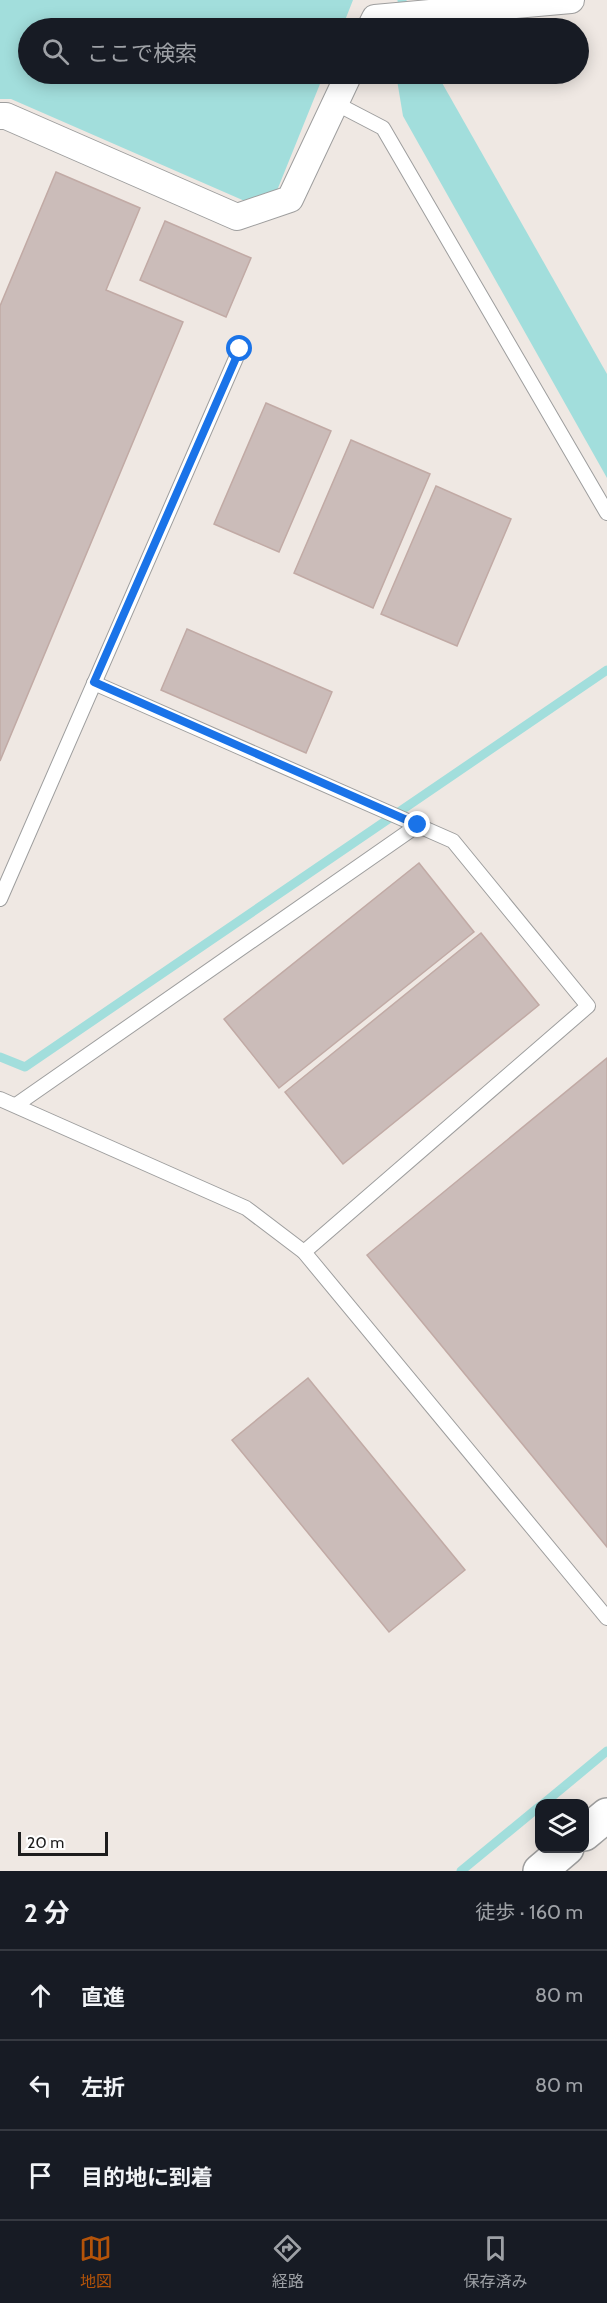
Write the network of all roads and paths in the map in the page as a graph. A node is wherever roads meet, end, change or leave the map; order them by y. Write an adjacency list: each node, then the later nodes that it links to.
1 (571, 0): 2 (street)
2 (375, 18)
3 (344, 84): 4 (street)
4 (335, 103): 5 (street); 7 (lane)
5 (0, 116)
6 (240, 349): 8 (lane)
7 (607, 513)
8 (94, 682): 9 (lane); 10 (lane)
9 (418, 825): 12 (lane); 13 (lane)
10 (0, 898)
11 (0, 1099): 12 (lane)
12 (16, 1105): 13 (lane)
13 (304, 1252): 14 (lane)
14 (607, 1618)
15 (607, 1815): 16 (street)
16 (589, 1831)
17 (561, 1853): 18 (street)
18 (540, 1871)

